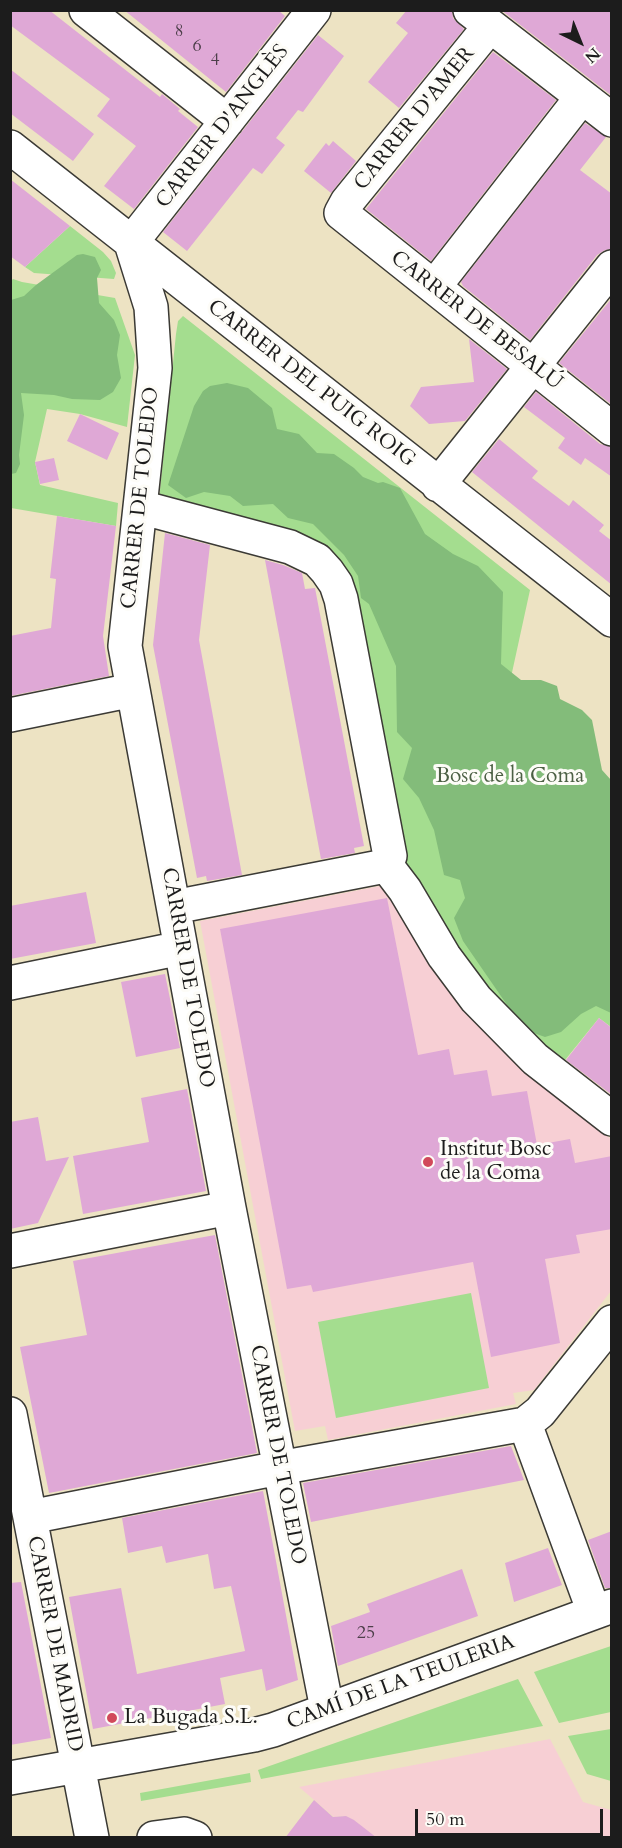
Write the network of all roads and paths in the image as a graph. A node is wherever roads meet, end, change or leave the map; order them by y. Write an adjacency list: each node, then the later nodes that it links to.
1 (86, 10): 6 (street)
2 (314, 10): 6 (street, CARRER D'ANGLÈS)
3 (480, 18): 4 (street); 8 (street, CARRER D'AMER)
4 (582, 97): 5 (street); 11 (street)
5 (612, 120)
6 (227, 121): 9 (street, CARRER D'ANGLÈS)
7 (10, 147): 9 (street, CARRER DEL PUIG ROIG)
8 (341, 213): 11 (street, CARRER DE BESALÚ)
9 (131, 243): 14 (street, CARRER DEL PUIG ROIG); 15 (street, CARRER DE TOLEDO)
10 (610, 271): 12 (street)
11 (434, 287): 12 (street, CARRER DE BESALÚ)
12 (534, 365): 13 (street, CARRER DE BESALÚ); 14 (street)
13 (612, 429)
14 (438, 485): 16 (street, CARRER DEL PUIG ROIG)
15 (140, 507): 17 (street, CARRER DE TOLEDO); 19 (street)
16 (612, 620)
17 (133, 690): 18 (street); 20 (street, CARRER DE TOLEDO)
18 (10, 715)
19 (388, 860): 20 (street); 23 (street)
20 (174, 907): 21 (street, CARRER DE TOLEDO)
21 (181, 948): 22 (street); 24 (street, CARRER DE TOLEDO)
22 (10, 983)
23 (612, 1119)
24 (229, 1208): 25 (street); 29 (street, CARRER DE TOLEDO)
25 (10, 1251)
26 (612, 1322): 28 (street)
27 (10, 1414): 30 (street, CARRER DE MADRID)
28 (525, 1424): 29 (street); 31 (street)
29 (279, 1468): 30 (street); 32 (street, CARRER DE TOLEDO)
30 (22, 1503): 33 (street, CARRER DE MADRID)
31 (603, 1609): 32 (street, CAMÍ DE LA TEULERIA)
32 (327, 1709): 33 (street, CAMÍ DE LA TEULERIA)
33 (78, 1766): 34 (street, CAMÍ DE LA TEULERIA); 35 (street, CARRER DE MADRID)
34 (10, 1778)
35 (92, 1838)
36 (154, 1838): 37 (street)
37 (195, 1838)

